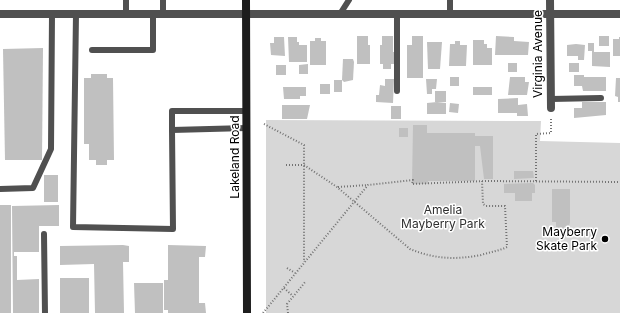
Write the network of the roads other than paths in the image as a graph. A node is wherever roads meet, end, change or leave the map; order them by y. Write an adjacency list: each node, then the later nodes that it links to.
1 (126, 0): 17 (lane)
2 (163, 0): 18 (lane)
3 (246, 0): 11 (street, Lakeland Road)
4 (349, 0): 12 (lane)
5 (450, 0): 14 (lane)
6 (550, 0): 15 (street, Virginia Avenue)
7 (0, 14): 8 (street)
8 (52, 14): 9 (street); 27 (lane)
9 (76, 14): 17 (street); 26 (lane)
10 (153, 14): 17 (street); 18 (street); 19 (lane)
11 (246, 14): 12 (street); 18 (street); 24 (street, Lakeland Road)
12 (340, 14): 13 (street)
13 (397, 14): 14 (street); 20 (lane)
14 (450, 14): 15 (street)
15 (550, 14): 16 (street); 21 (street, Virginia Avenue)
16 (620, 14)
17 (126, 15)
18 (163, 15)
19 (92, 50)
20 (397, 91)
21 (551, 98): 22 (lane); 23 (street, Virginia Avenue)
22 (602, 98)
23 (551, 108)
24 (246, 111): 25 (street, Lakeland Road); 26 (lane)
25 (246, 128): 26 (lane); 30 (street, Lakeland Road)
26 (172, 130)
27 (0, 189)
28 (44, 234): 29 (lane)
29 (45, 313)
30 (247, 313)

